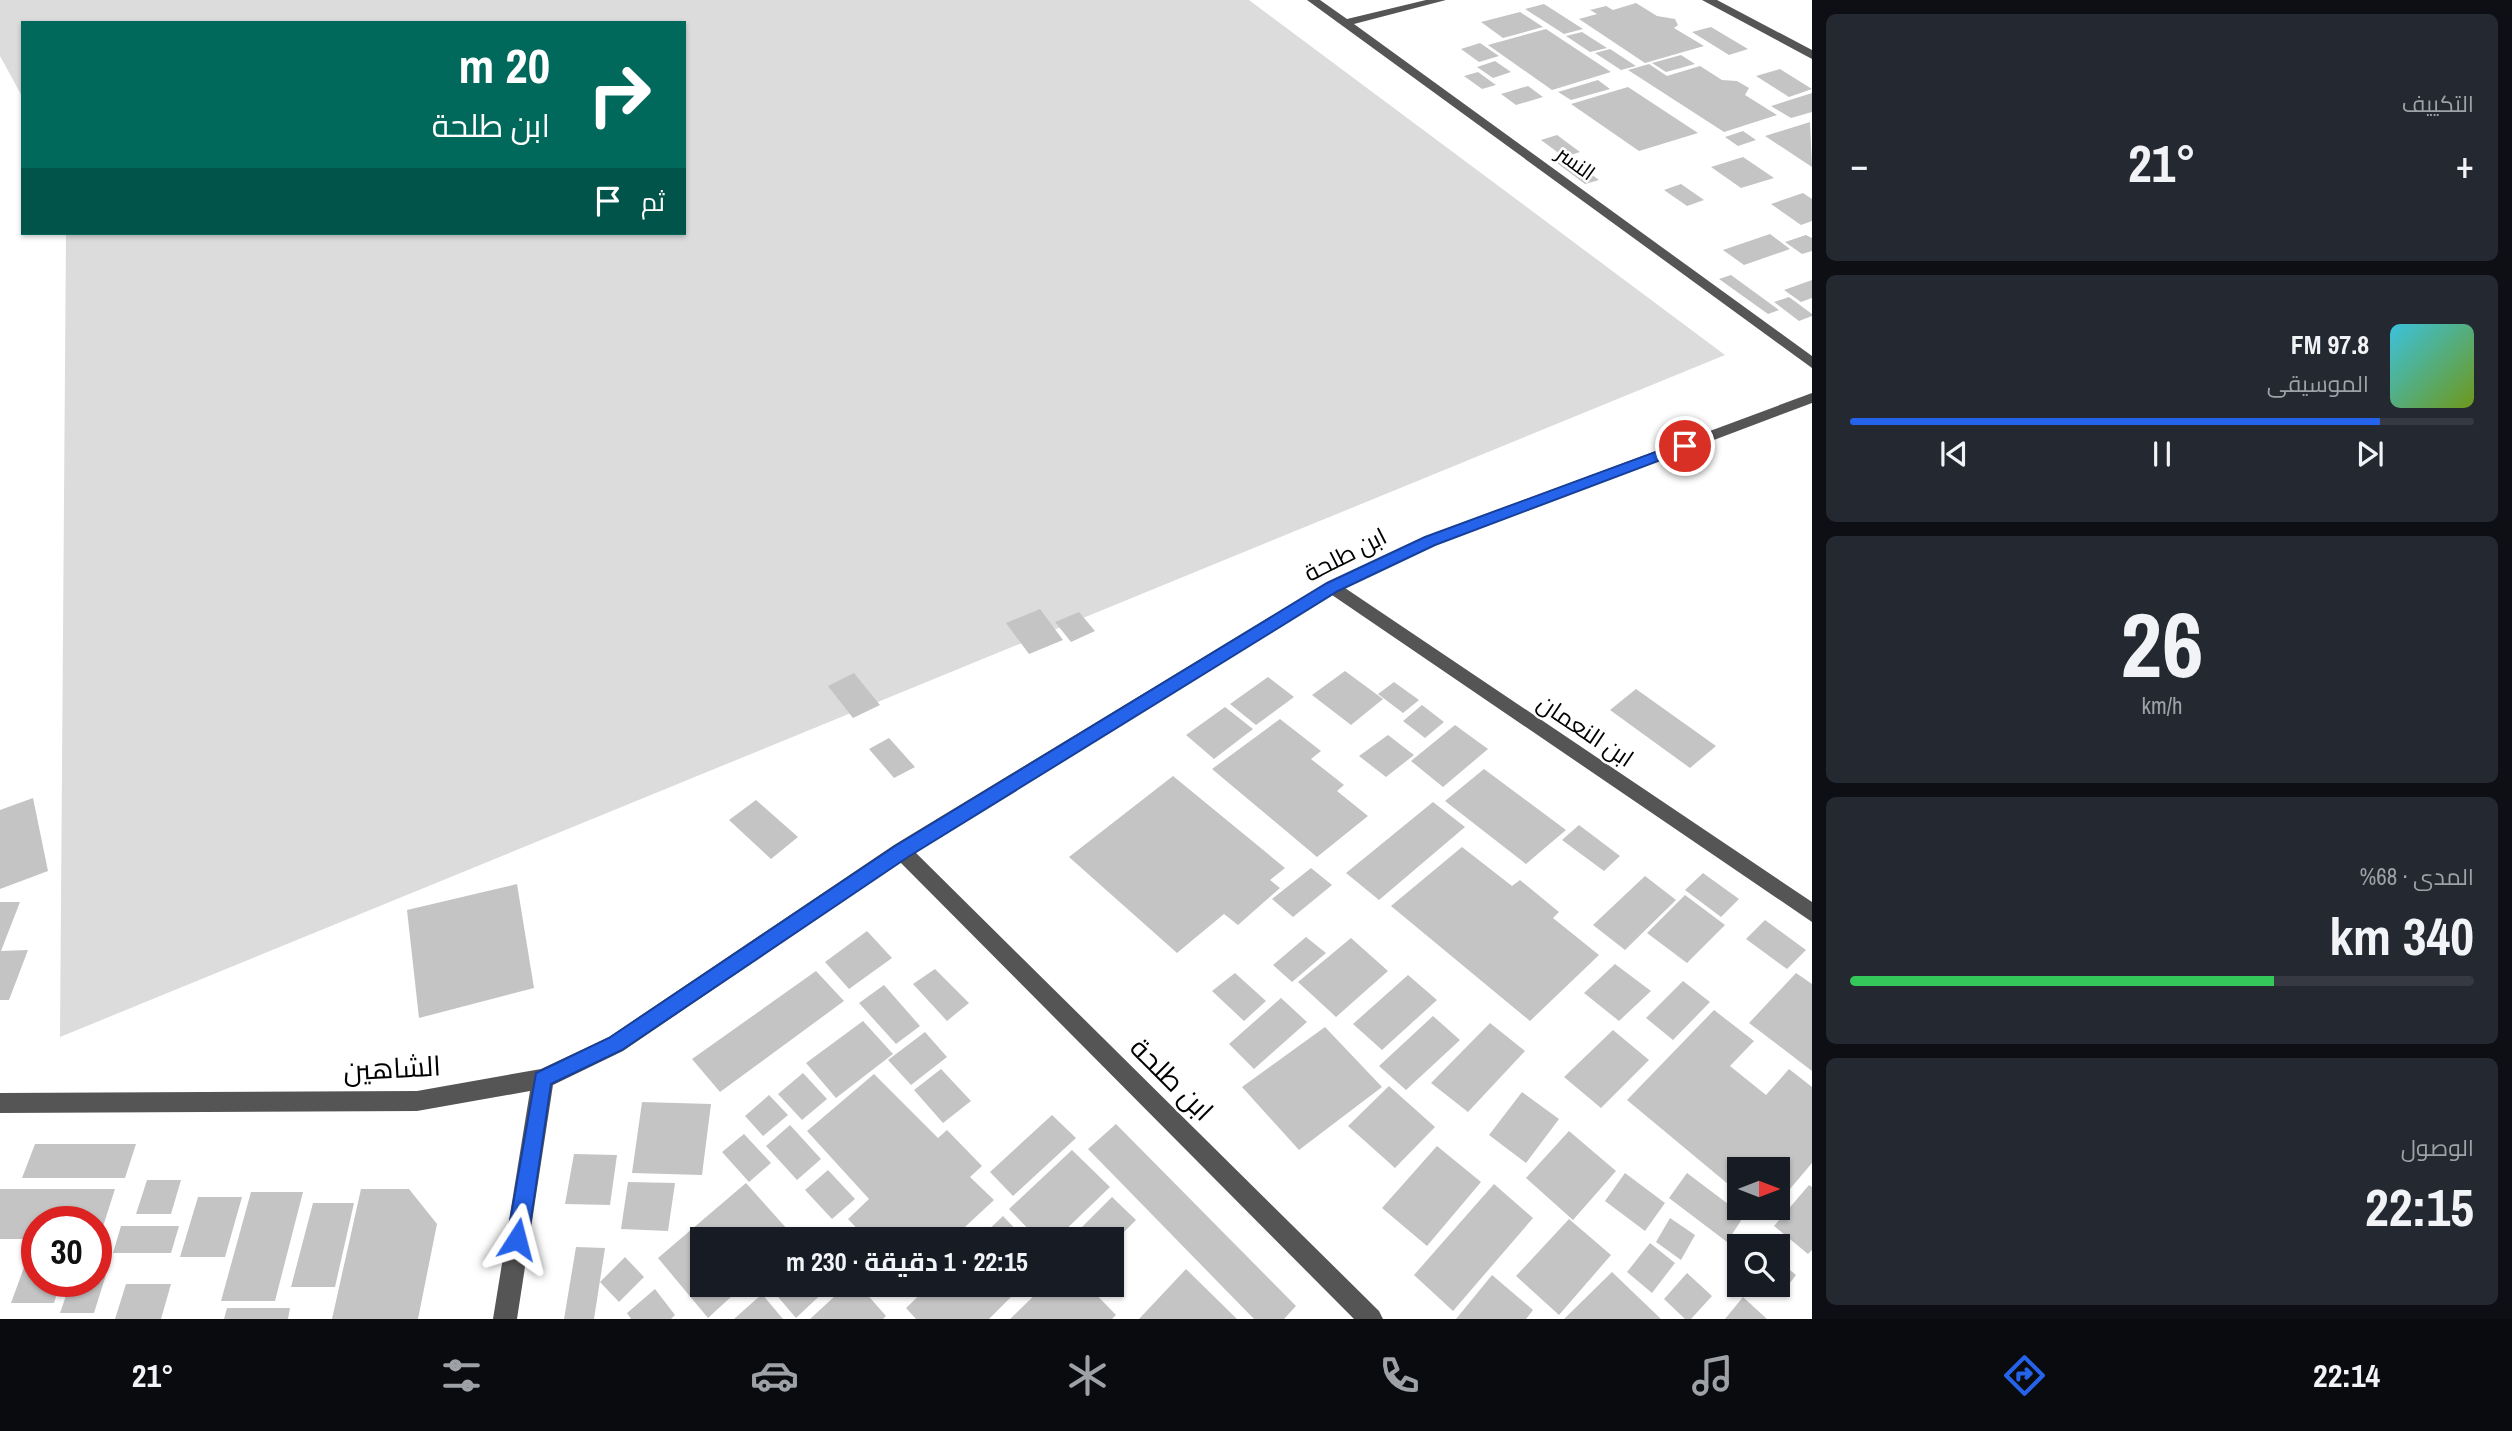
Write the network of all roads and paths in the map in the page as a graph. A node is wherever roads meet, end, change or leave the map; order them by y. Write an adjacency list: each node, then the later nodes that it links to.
1 (1313, 0): 4 (street, النسر)
2 (1440, 0): 4 (street)
3 (1708, 0): 5 (street)
4 (1345, 23): 6 (street, النسر)
5 (1812, 55)
6 (1812, 363)
7 (1812, 398): 8 (street, ابن طلحة)
8 (1332, 587): 9 (street, ابن طلحة); 10 (street, ابن النعمان)
9 (901, 851): 11 (street, ابن طلحة); 14 (street, ابن طلحة)
10 (1812, 913)
11 (542, 1079): 12 (street, الشاهين); 13 (street)
12 (0, 1103)
13 (505, 1319)
14 (1371, 1319)

